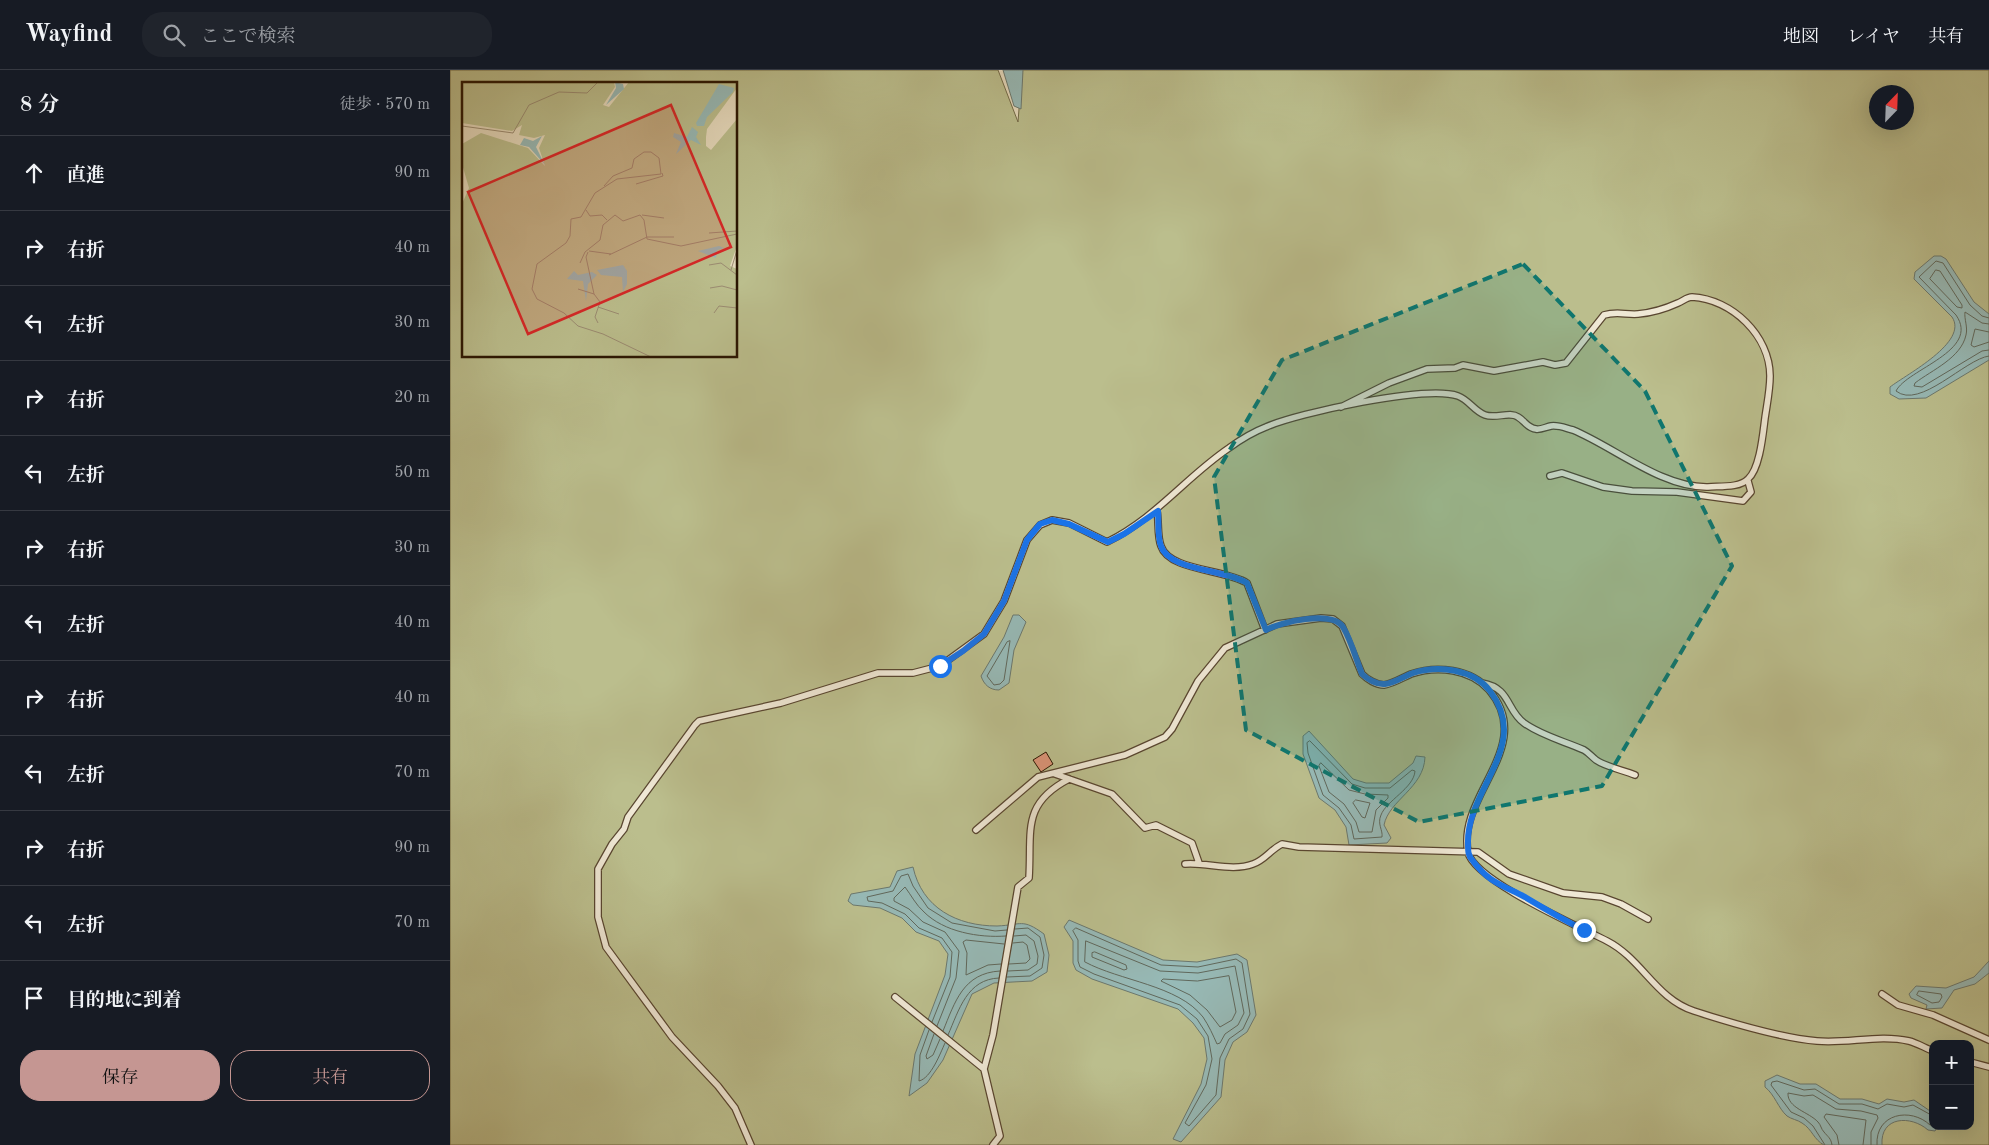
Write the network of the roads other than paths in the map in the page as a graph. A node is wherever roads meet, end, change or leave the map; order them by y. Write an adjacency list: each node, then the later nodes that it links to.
1 (1341, 407): 3 (lane); 3 (lane); 4 (lane)
2 (1550, 476): 3 (lane)
3 (1748, 481)
4 (1158, 511): 5 (lane); 22 (lane)
5 (1266, 630): 6 (lane); 7 (lane)
6 (1480, 683): 8 (lane); 11 (lane)
7 (1056, 774): 9 (lane); 10 (lane)
8 (1635, 775)
9 (1069, 779): 12 (lane); 21 (lane)
10 (976, 830)
11 (1468, 852): 12 (lane); 14 (lane); 18 (lane)
12 (1199, 863): 13 (lane)
13 (1185, 864)
14 (1648, 919)
15 (1882, 994): 17 (lane)
16 (895, 997): 21 (lane)
17 (1989, 1040)
18 (1929, 1048)
19 (1974, 1063): 20 (lane)
20 (1989, 1067)
21 (984, 1069): 23 (lane)
22 (751, 1145)
23 (993, 1145)

